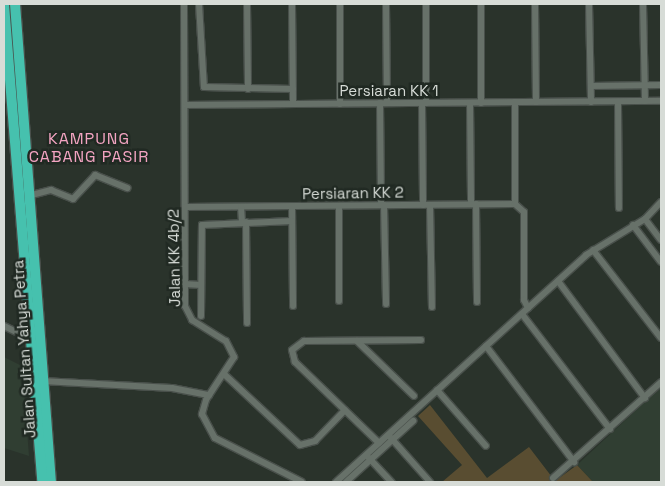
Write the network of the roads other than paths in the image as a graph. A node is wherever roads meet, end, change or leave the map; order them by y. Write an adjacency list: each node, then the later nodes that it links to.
1 (16, 4): 15 (highway, Jalan Sultan Yahya Petra)
2 (23, 4): 15 (highway)
3 (184, 4): 34 (street, Jalan KK 4b/2)
4 (199, 4): 20 (street)
5 (247, 4): 20 (street)
6 (292, 4): 21 (street)
7 (340, 4): 33 (street)
8 (386, 4): 28 (street)
9 (426, 4): 29 (street)
10 (481, 4): 31 (street)
11 (534, 4): 25 (street)
12 (589, 4): 19 (street)
13 (643, 4): 17 (street)
14 (4, 5): 16 (highway, Jalan Sultan Yahya Petra)
15 (17, 27): 36 (highway, Jalan Sultan Yahya Petra)
16 (5, 28): 67 (highway, Jalan Sultan Yahya Petra)
17 (645, 85): 18 (street); 19 (street); 22 (street)
18 (661, 85)
19 (591, 86): 26 (street)
20 (248, 89): 21 (street)
21 (293, 89): 32 (street)
22 (645, 101): 23 (street, Persiaran KK 1); 27 (street, Persiaran KK 1)
23 (661, 101)
24 (514, 102): 25 (street, Persiaran KK 1); 31 (street, Persiaran KK 1); 41 (street)
25 (536, 102): 26 (street, Persiaran KK 1)
26 (591, 102): 27 (street, Persiaran KK 1)
27 (618, 102): 46 (street)
28 (383, 103): 29 (street, Persiaran KK 1); 33 (street, Persiaran KK 1); 39 (street)
29 (424, 103): 30 (street, Persiaran KK 1); 40 (street)
30 (470, 103): 31 (street, Persiaran KK 1); 38 (street)
31 (481, 103)
32 (293, 104): 33 (street, Persiaran KK 1); 34 (street, Persiaran KK 1)
33 (340, 104)
34 (186, 105): 44 (street, Jalan KK 4b/2)
35 (127, 188): 36 (street)
36 (28, 196): 73 (highway, Jalan Sultan Yahya Petra)
37 (661, 202): 47 (street)
38 (473, 204): 40 (street, Persiaran KK 2); 41 (street, Persiaran KK 2); 58 (street)
39 (382, 205): 40 (street, Persiaran KK 2); 43 (street, Persiaran KK 2); 59 (street)
40 (427, 205): 61 (street)
41 (518, 205): 62 (street)
42 (292, 206): 43 (street, Persiaran KK 2); 45 (street, Persiaran KK 2); 48 (street)
43 (338, 206): 57 (street)
44 (186, 207): 45 (street, Persiaran KK 2); 55 (street, Jalan KK 4b/2)
45 (241, 207): 49 (street)
46 (619, 208)
47 (645, 219): 50 (street); 51 (street)
48 (292, 221): 49 (street); 60 (street)
49 (244, 222): 56 (street); 65 (street)
50 (633, 225): 52 (street); 53 (street)
51 (661, 240)
52 (593, 250): 54 (street); 68 (street)
53 (661, 262)
54 (558, 281): 62 (street); 78 (street)
55 (185, 284): 56 (street); 72 (street, Jalan KK 4b/2)
56 (201, 285): 64 (street)
57 (339, 301)
58 (477, 302)
59 (386, 304)
60 (293, 306)
61 (432, 307)
62 (528, 308): 63 (street)
63 (522, 314): 71 (street); 81 (street)
64 (201, 316)
65 (247, 323)
66 (4, 326): 67 (street)
67 (29, 338): 88 (highway, Jalan Sultan Yahya Petra)
68 (661, 338)
69 (421, 340): 70 (street)
70 (357, 341): 77 (street); 79 (street)
71 (486, 346): 75 (street); 86 (street)
72 (224, 374): 76 (street, Jalan KK 4b/2); 79 (street)
73 (42, 381): 76 (street); 89 (highway, Jalan Sultan Yahya Petra)
74 (661, 382): 78 (street)
75 (437, 390): 82 (street); 84 (street)
76 (209, 395): 90 (street, Jalan KK 4b/2)
77 (414, 396)
78 (644, 398): 81 (street)
79 (345, 410): 83 (street)
80 (413, 421): 82 (street)
81 (610, 429): 86 (street)
82 (390, 437): 83 (street); 85 (street); 94 (street)
83 (379, 443): 85 (street)
84 (486, 446)
85 (368, 457): 91 (street); 92 (street); 93 (street)
86 (574, 462): 87 (street)
87 (553, 478)
88 (42, 482)
89 (51, 482)
90 (302, 482)
91 (336, 482)
92 (346, 482)
93 (391, 482)
94 (430, 482)

